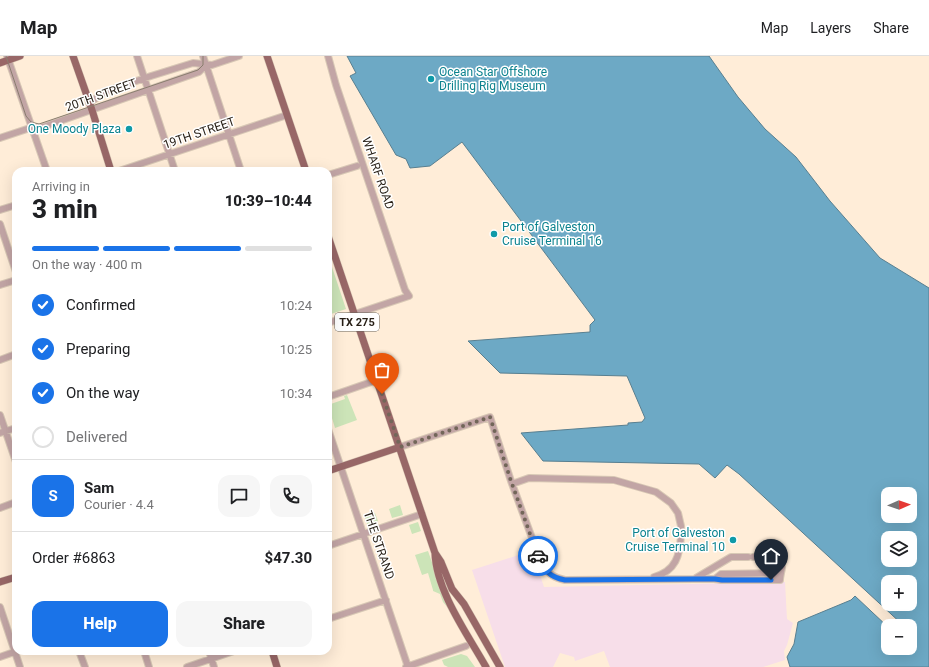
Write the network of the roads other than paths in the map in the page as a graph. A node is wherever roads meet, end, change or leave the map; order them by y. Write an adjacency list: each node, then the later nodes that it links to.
1 (20, 56): 8 (main road)
2 (73, 56): 13 (main road)
3 (136, 56): 11 (street)
4 (203, 56): 10 (street)
5 (239, 56): 10 (street, 20TH STREET)
6 (267, 56): 14 (main road)
7 (328, 56): 34 (street, WHARF ROAD)
8 (8, 58): 9 (main road); 15 (street)
9 (0, 63)
10 (206, 65): 11 (street, 20TH STREET); 12 (street, 20TH STREET); 16 (street)
11 (144, 78): 12 (street); 13 (street, 20TH STREET)
12 (148, 90): 13 (street, 20TH STREET); 18 (street)
13 (90, 106): 15 (street, 20TH STREET); 21 (main road)
14 (287, 115): 16 (street, 19TH STREET); 25 (main road)
15 (32, 128): 17 (street, 20TH STREET); 20 (street)
16 (228, 134): 18 (street, 19TH STREET); 24 (street)
17 (0, 138)
18 (170, 154): 22 (street, 19TH STREET); 23 (street)
19 (357, 166): 26 (street)
20 (45, 167)
21 (110, 167)
22 (131, 167)
23 (174, 167)
24 (240, 167)
25 (305, 167)
26 (332, 174)
27 (12, 206): 28 (street)
28 (0, 210)
29 (0, 224): 31 (street)
30 (332, 253): 34 (main road, TX 275)
31 (12, 260)
32 (12, 281): 33 (street)
33 (0, 285)
34 (355, 314): 35 (street); 38 (main road, TX 275)
35 (332, 322)
36 (12, 356): 37 (street)
37 (0, 360)
38 (377, 380): 39 (street); 43 (main road, TX 275)
39 (332, 396)
40 (0, 415): 41 (street)
41 (3, 432): 44 (street)
42 (332, 442): 45 (street, THE STRAND)
43 (400, 447): 45 (main road); 47 (street); 50 (main road, TX 275)
44 (12, 453)
45 (340, 467): 46 (main road); 51 (street, THE STRAND)
46 (332, 470)
47 (512, 484): 55 (street); 55 (street)
48 (12, 504): 49 (street)
49 (0, 508)
50 (422, 514): 51 (street); 53 (main road, TX 275)
51 (363, 534): 52 (street); 58 (street, THE STRAND)
52 (332, 545)
53 (435, 553): 79 (main road, TX 275); 80 (main road, TX 275)
54 (12, 578): 57 (main road)
55 (646, 579): 56 (street)
56 (695, 579): 56 (street)
57 (0, 582)
58 (386, 600): 60 (street); 78 (street, THE STRAND)
59 (0, 607): 61 (street)
60 (332, 618)
61 (12, 640)
62 (466, 646): 78 (street)
63 (12, 652): 70 (street)
64 (17, 655): 72 (street)
65 (80, 655): 73 (street)
66 (145, 655): 74 (street)
67 (210, 655): 71 (street)
68 (222, 655): 71 (street)
69 (274, 655): 77 (main road)
70 (0, 657)
71 (211, 659): 75 (street); 76 (street)
72 (20, 667)
73 (85, 667)
74 (149, 667)
75 (187, 667)
76 (214, 667)
77 (278, 667)
78 (407, 667)
79 (486, 667)
80 (500, 667)

